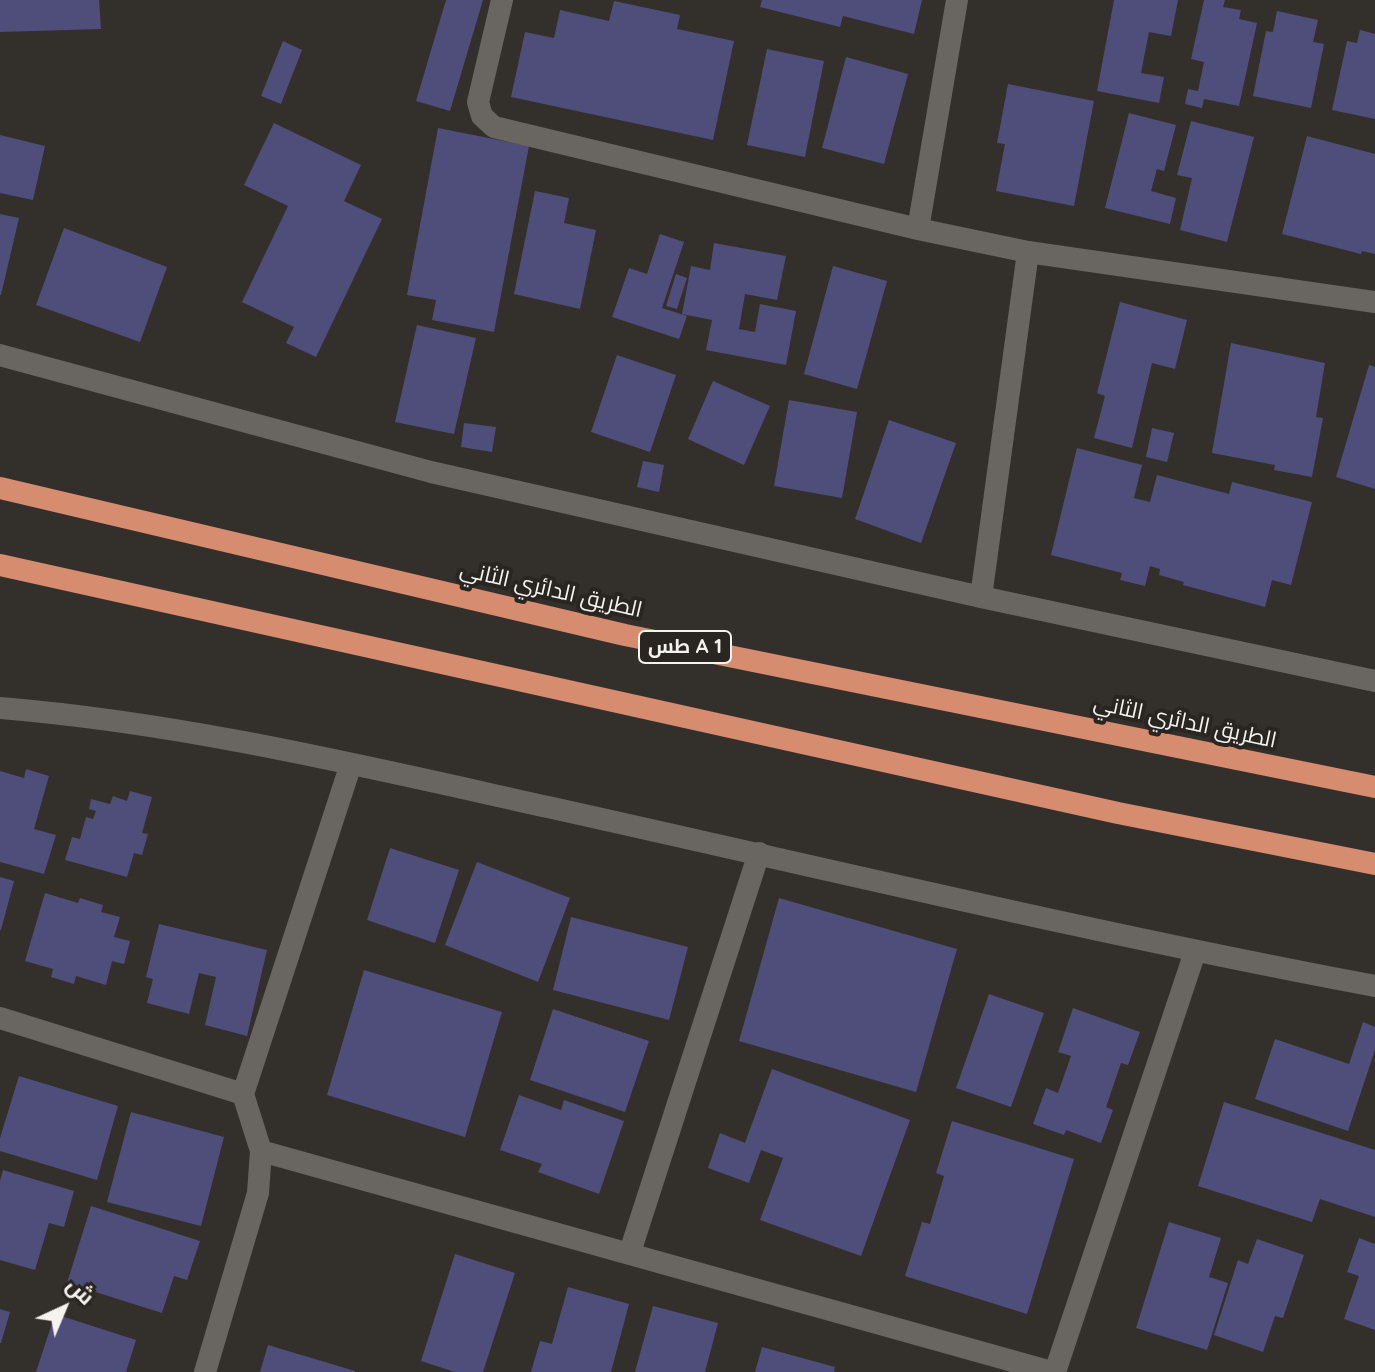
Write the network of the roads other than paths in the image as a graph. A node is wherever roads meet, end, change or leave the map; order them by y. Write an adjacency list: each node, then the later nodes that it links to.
1 (502, 0): 3 (street)
2 (957, 0): 3 (street)
3 (918, 229): 4 (street)
4 (1028, 252): 5 (street); 9 (street)
5 (1375, 302)
6 (0, 355): 9 (street)
7 (0, 488): 13 (highway, الطريق الدائري الثاني / طس A 1)
8 (0, 565): 15 (highway)
9 (981, 597): 10 (street)
10 (1375, 681)
11 (0, 708): 12 (street)
12 (351, 764): 14 (street); 19 (street)
13 (1375, 787)
14 (759, 853): 16 (street); 21 (street)
15 (1375, 864)
16 (1195, 952): 17 (street); 23 (street)
17 (1375, 986)
18 (0, 1018): 19 (street)
19 (243, 1094): 20 (street)
20 (261, 1151): 21 (street); 22 (street)
21 (630, 1252): 23 (street)
22 (205, 1372)
23 (1053, 1372)

